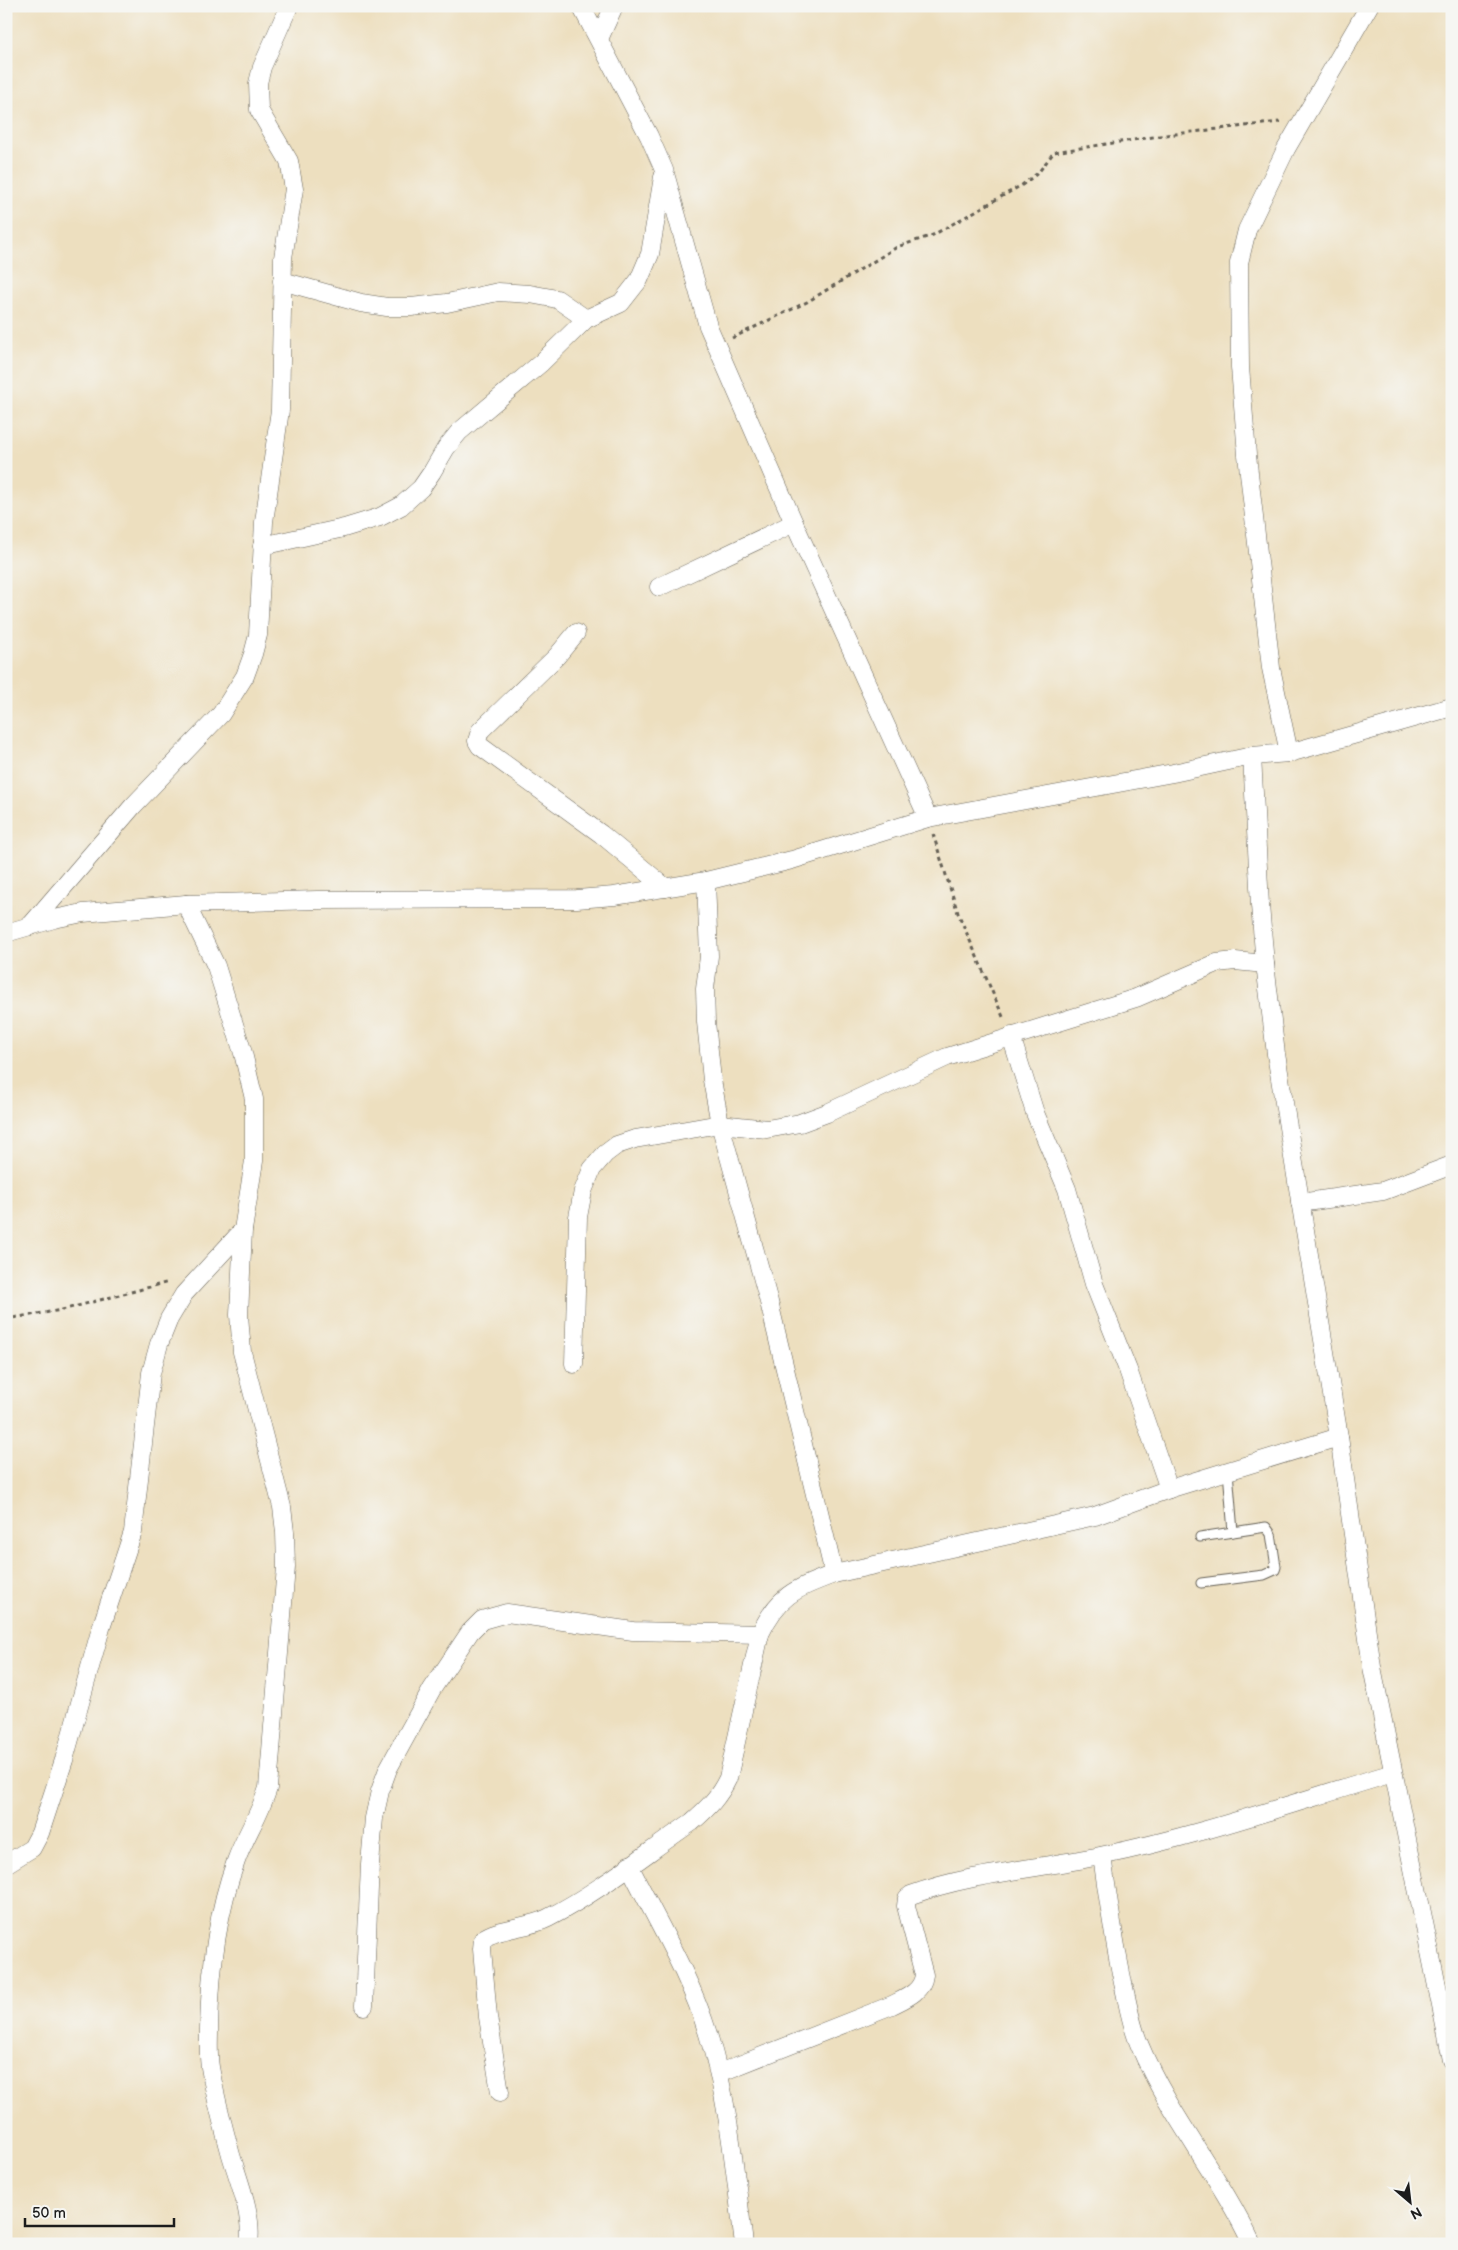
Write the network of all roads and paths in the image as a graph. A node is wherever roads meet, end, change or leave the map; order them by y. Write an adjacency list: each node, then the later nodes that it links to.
1 (289, 6): 8 (street)
2 (581, 6): 5 (street)
3 (614, 6): 5 (street)
4 (1369, 6): 6 (street)
5 (599, 39): 7 (street)
6 (1303, 119): 10 (path); 16 (street)
7 (664, 170): 9 (street); 10 (street)
8 (282, 281): 9 (street); 12 (street)
9 (586, 319): 12 (street)
10 (716, 345): 11 (street)
11 (794, 523): 13 (street); 18 (street)
12 (262, 546): 22 (street)
13 (659, 587)
14 (576, 633): 20 (street)
15 (1452, 707): 16 (street)
16 (1289, 753): 17 (street)
17 (1252, 756): 18 (street); 24 (street)
18 (928, 818): 19 (street); 25 (path)
19 (706, 881): 20 (street); 26 (street)
20 (666, 888): 21 (street)
21 (186, 904): 22 (street); 29 (street)
22 (29, 926): 23 (street)
23 (6, 933)
24 (1265, 964): 25 (street); 28 (street)
25 (1011, 1036): 26 (street); 35 (street)
26 (720, 1124): 32 (street); 38 (street)
27 (1452, 1165): 28 (street)
28 (1300, 1203): 33 (street)
29 (243, 1230): 30 (street); 49 (street)
30 (201, 1274): 31 (path); 43 (street)
31 (6, 1319)
32 (574, 1364)
33 (1339, 1437): 34 (street); 41 (street)
34 (1228, 1471): 35 (street); 36 (lane)
35 (1169, 1489): 38 (street)
36 (1233, 1532): 37 (lane); 39 (lane)
37 (1200, 1537)
38 (834, 1574): 40 (street)
39 (1202, 1583)
40 (760, 1634): 44 (street); 45 (street)
41 (1392, 1773): 42 (street); 46 (street)
42 (1102, 1856): 47 (street); 51 (street)
43 (6, 1864)
44 (629, 1865): 47 (street); 48 (street)
45 (364, 2006)
46 (1452, 2060)
47 (719, 2073): 50 (street)
48 (500, 2092)
49 (249, 2244)
50 (744, 2244)
51 (1252, 2244)

